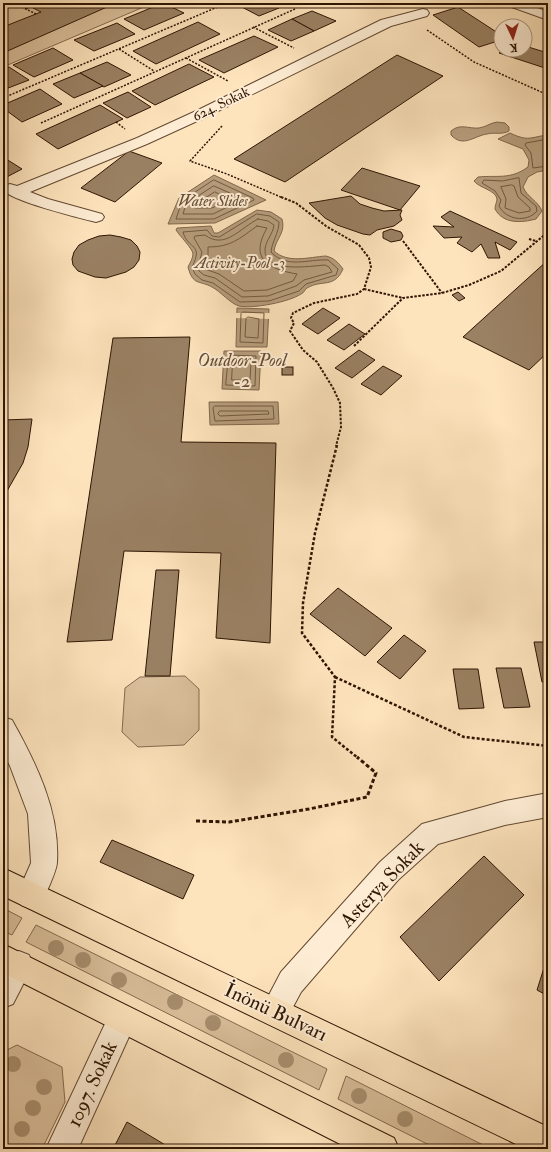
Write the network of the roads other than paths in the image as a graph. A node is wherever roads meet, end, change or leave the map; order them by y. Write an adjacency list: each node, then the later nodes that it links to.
1 (514, 3): 2 (street)
2 (548, 16)
3 (423, 20): 4 (street, 624. Sokak)
4 (10, 189): 5 (street)
5 (96, 217)
6 (3, 728): 9 (street)
7 (548, 805): 12 (street, Asterya Sokak)
8 (3, 882): 9 (main road, İnönü Bulvarı)
9 (31, 895): 12 (main road, İnönü Bulvarı)
10 (11, 961): 11 (street); 13 (main road)
11 (3, 994)
12 (275, 1012): 14 (main road, İnönü Bulvarı)
13 (122, 1018): 15 (street, 1097. Sokak); 16 (main road)
14 (548, 1143)
15 (62, 1149)
16 (383, 1149)

